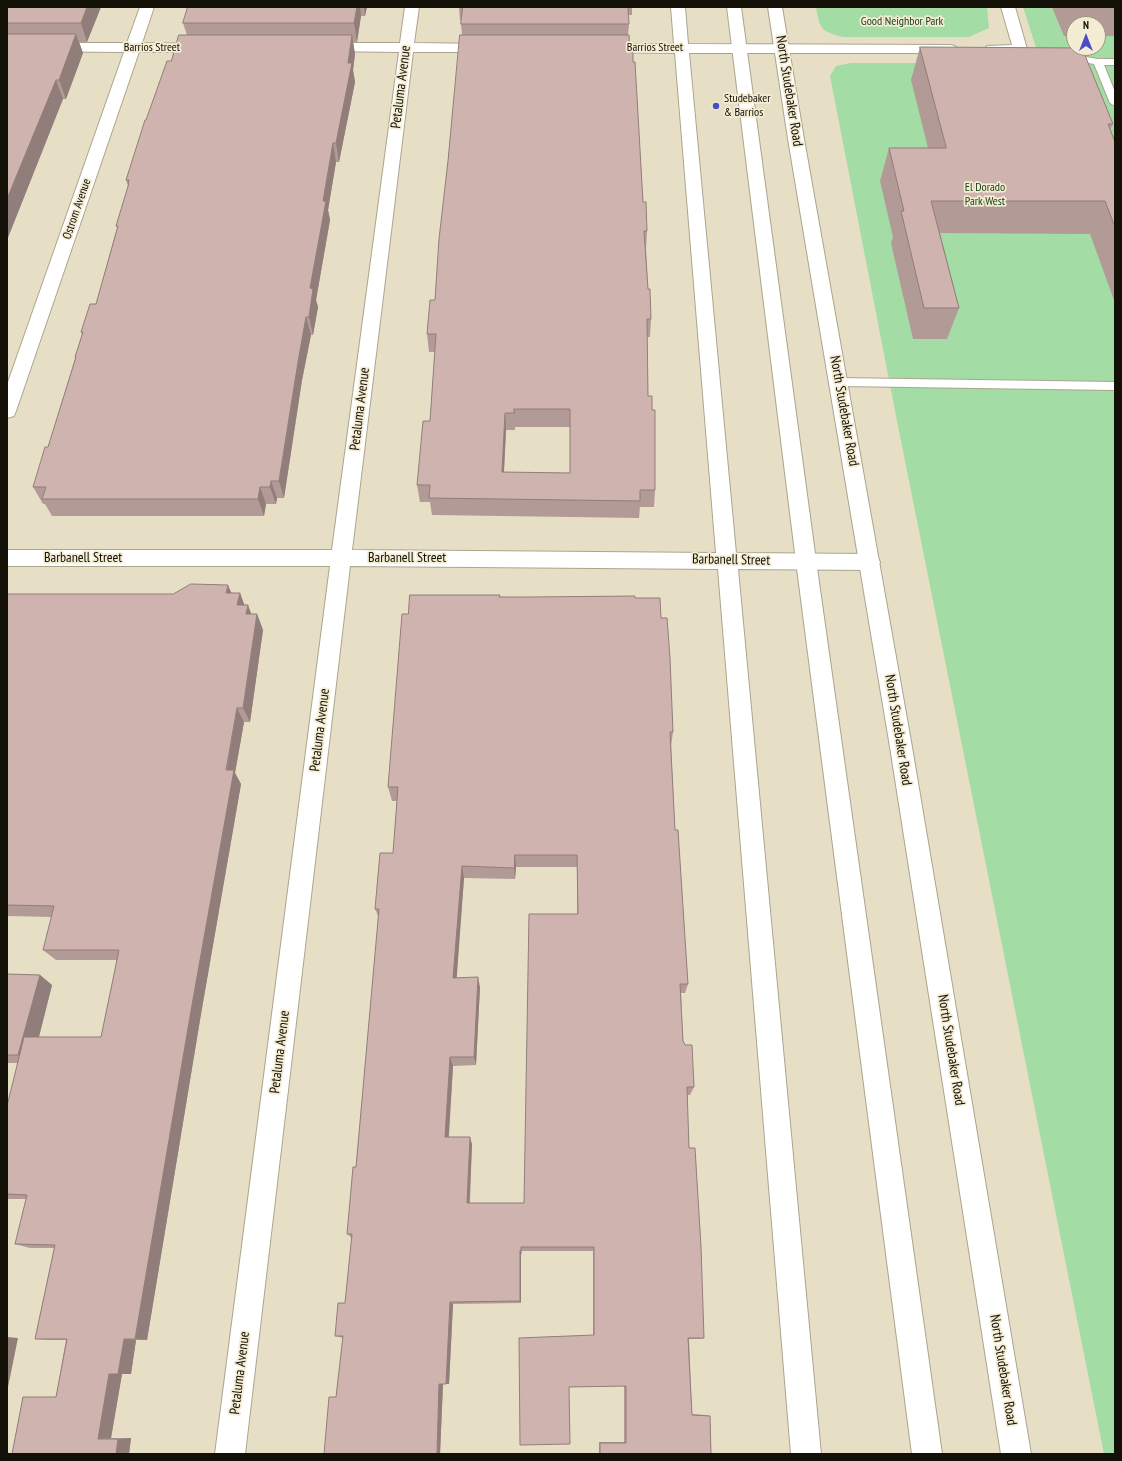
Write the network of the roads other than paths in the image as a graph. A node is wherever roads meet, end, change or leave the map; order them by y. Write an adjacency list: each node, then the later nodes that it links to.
1 (147, 7): 10 (street, Ostrom Avenue)
2 (412, 7): 9 (street, Petaluma Avenue)
3 (678, 7): 14 (street)
4 (734, 7): 15 (street)
5 (775, 7): 16 (street, North Studebaker Road)
6 (1008, 7): 18 (street)
7 (7, 47): 10 (street, Barrios Street)
8 (308, 47): 9 (street)
9 (406, 47): 12 (street); 27 (street, Petaluma Avenue)
10 (133, 48): 11 (street, Barrios Street); 25 (street, Ostrom Avenue)
11 (220, 48)
12 (505, 48)
13 (583, 48): 14 (street, Barrios Street)
14 (682, 48): 15 (street, Barrios Street); 28 (street)
15 (739, 49): 16 (street, Barrios Street); 29 (street)
16 (782, 49): 17 (street, Barrios Street); 23 (street, North Studebaker Road)
17 (965, 49)
18 (980, 49)
19 (1059, 55): 20 (lane)
20 (1098, 62): 21 (lane); 22 (lane)
21 (1115, 62)
22 (1115, 103)
23 (839, 382): 24 (lane); 30 (street, North Studebaker Road)
24 (1115, 386)
25 (7, 411)
26 (7, 558): 27 (street, Barbanell Street)
27 (341, 558): 28 (street, Barbanell Street); 31 (street, Petaluma Avenue)
28 (728, 560): 29 (street, Barbanell Street); 32 (street)
29 (806, 561): 30 (street, Barbanell Street); 33 (street)
30 (870, 562): 34 (street, North Studebaker Road)
31 (230, 1454)
32 (806, 1454)
33 (927, 1454)
34 (1016, 1454)

